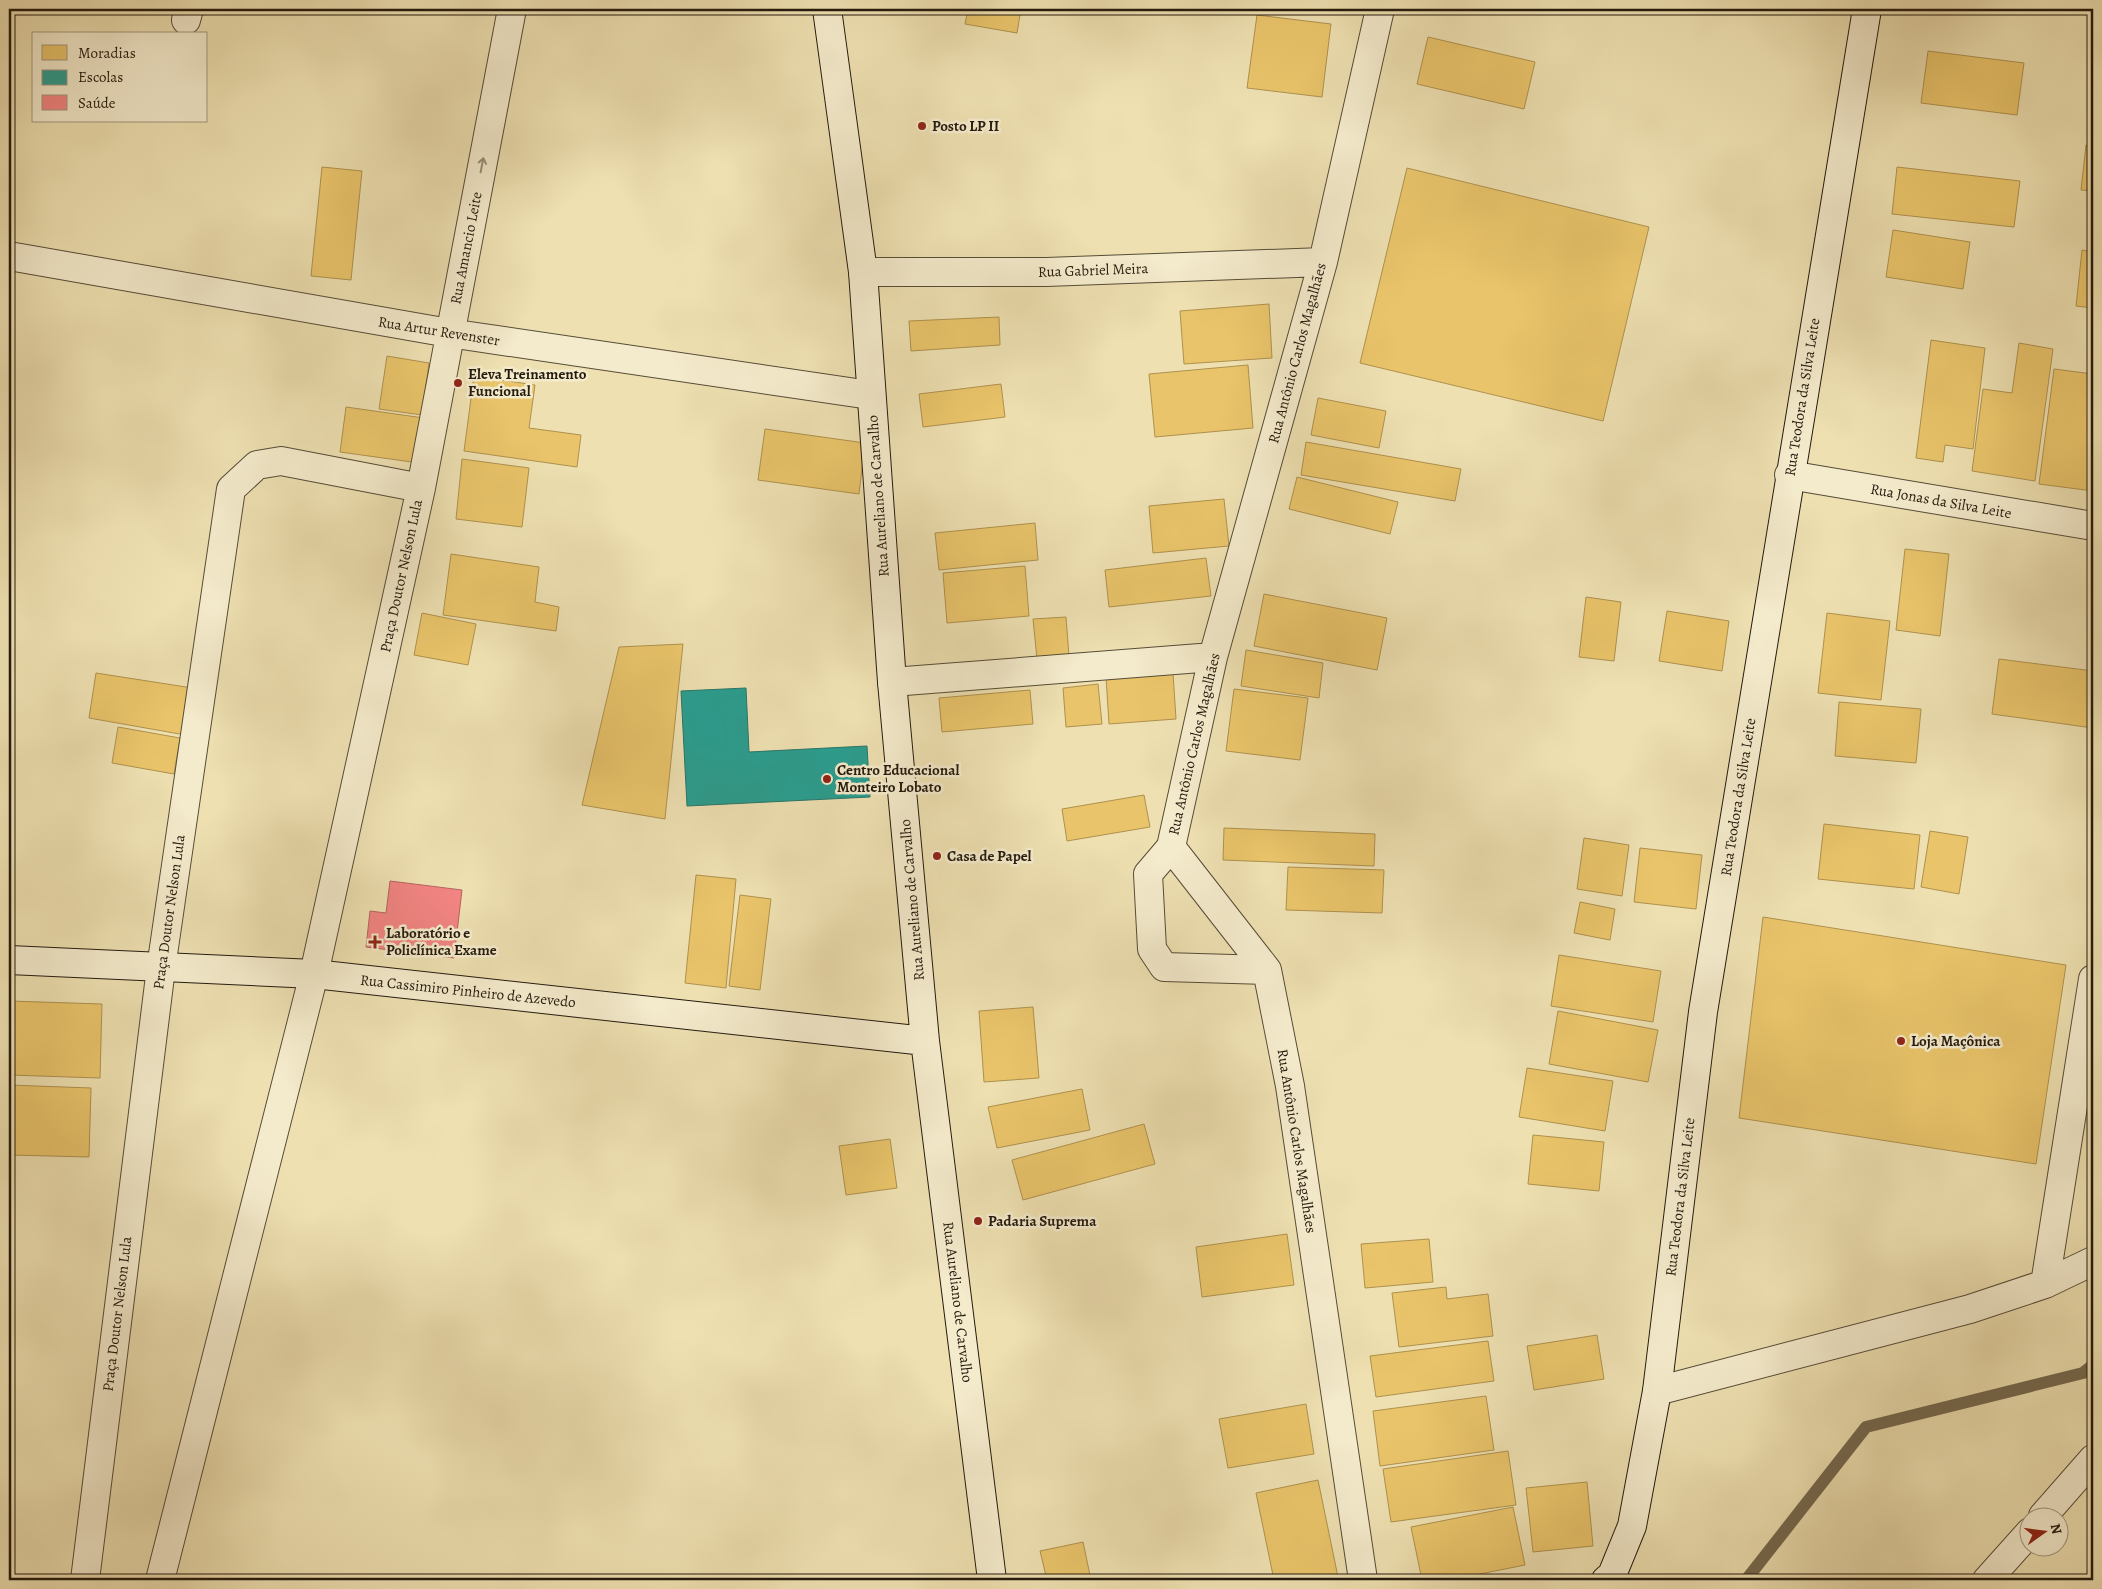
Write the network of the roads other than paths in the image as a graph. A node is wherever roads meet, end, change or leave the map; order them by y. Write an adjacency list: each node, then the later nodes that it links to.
1 (512, 9): 8 (street, Rua Amancio Leite, one-way to 1)
2 (827, 9): 7 (street, Rua Aureliano de Carvalho)
3 (1380, 9): 6 (street, Rua Antônio Carlos Magalhães)
4 (1867, 9): 10 (street, Rua Teodora da Silva Leite)
5 (9, 256): 8 (street, Rua Artur Revenster)
6 (1323, 262): 7 (street, Rua Gabriel Meira); 13 (street, Rua Antônio Carlos Magalhães)
7 (863, 272): 9 (street, Rua Aureliano de Carvalho)
8 (449, 334): 9 (street, Rua Artur Revenster); 11 (street, Rua Amancio Leite)
9 (870, 395): 14 (street, Rua Aureliano de Carvalho)
10 (1789, 475): 12 (street, Rua Jonas da Silva Leite); 24 (street, Rua Teodora da Silva Leite)
11 (421, 488): 17 (street, Praça Doutor Nelson Lula); 19 (street, Praça Doutor Nelson Lula)
12 (2093, 526)
13 (1213, 657): 14 (street); 15 (street, Rua Antônio Carlos Magalhães)
14 (892, 682): 21 (street, Rua Aureliano de Carvalho)
15 (1171, 847): 18 (street, Rua Antônio Carlos Magalhães); 18 (street)
16 (9, 960): 17 (street, Rua Cassimiro Pinheiro de Azevedo)
17 (161, 968): 19 (street, Rua Cassimiro Pinheiro de Azevedo); 28 (street, Praça Doutor Nelson Lula)
18 (1267, 970): 31 (street, Rua Antônio Carlos Magalhães)
19 (314, 974): 21 (street, Rua Cassimiro Pinheiro de Azevedo); 29 (street, Praça Doutor Nelson Lula)
20 (2093, 978): 23 (street)
21 (925, 1041): 30 (street, Rua Aureliano de Carvalho)
22 (2093, 1261): 23 (street)
23 (2045, 1284): 24 (street)
24 (1657, 1391): 32 (street, Rua Teodora da Silva Leite)
25 (2092, 1461): 26 (street)
26 (2052, 1506)
27 (2020, 1543): 33 (street)
28 (85, 1580)
29 (160, 1580)
30 (992, 1580)
31 (1363, 1580)
32 (1606, 1580)
33 (1987, 1580)

